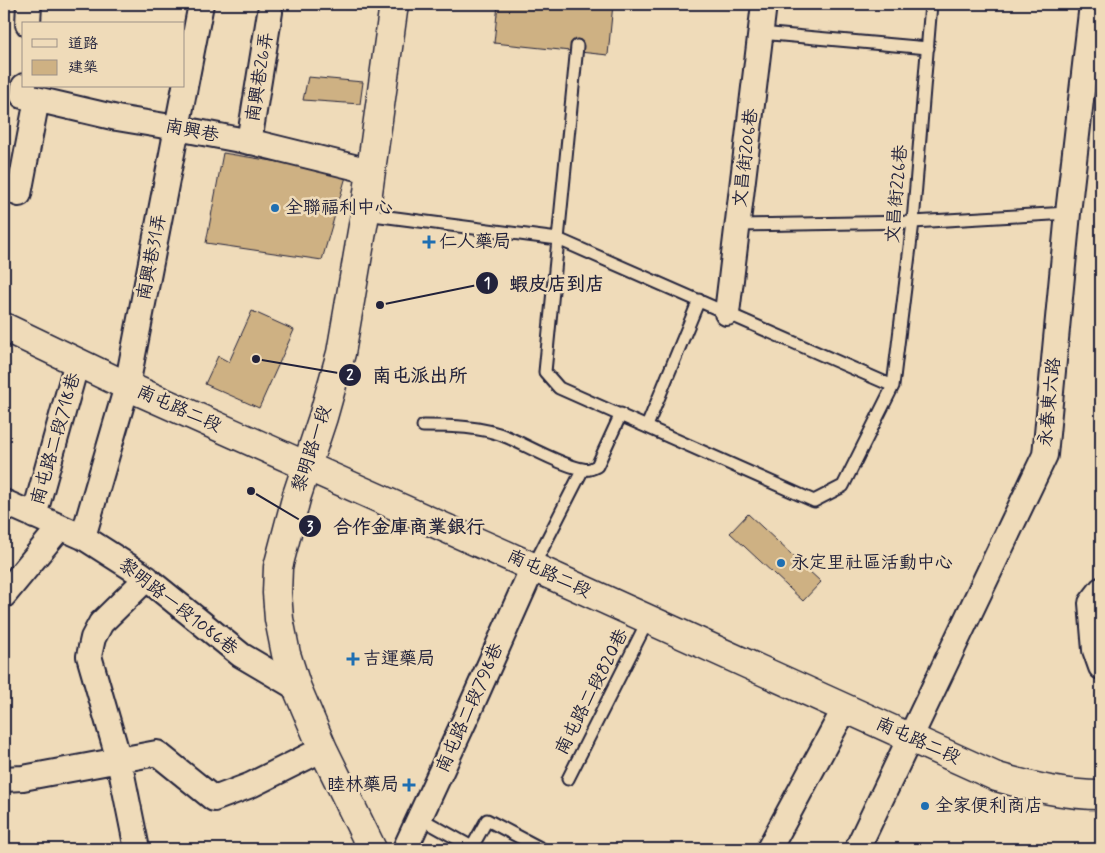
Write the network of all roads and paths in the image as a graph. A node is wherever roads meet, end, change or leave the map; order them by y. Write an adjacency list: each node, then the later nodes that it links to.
1 (29, 4): 8 (street)
2 (201, 4): 12 (street, 南興巷31弄)
3 (394, 4): 17 (main road, 黎明路一段)
4 (764, 4): 9 (street, 文昌街206巷)
5 (931, 4): 11 (lane, 文昌街226巷)
6 (1092, 4): 19 (street, 永春東六路)
7 (270, 12): 16 (street, 南興巷26弄)
8 (28, 22)
9 (760, 33): 11 (lane); 22 (street, 文昌街206巷)
10 (577, 46): 23 (lane)
11 (928, 48): 21 (lane, 文昌街226巷)
12 (185, 87)
13 (185, 88): 15 (street, 南興巷31弄)
14 (30, 93): 15 (street, 南興巷); 18 (street)
15 (177, 128): 16 (street, 南興巷); 28 (street, 南興巷31弄)
16 (249, 142): 17 (street, 南興巷)
17 (370, 171): 20 (main road, 黎明路一段)
18 (19, 194)
19 (1068, 213): 21 (lane); 47 (street, 永春東六路)
20 (365, 214): 23 (lane); 33 (main road, 黎明路一段)
21 (913, 222): 22 (lane); 29 (lane, 文昌街226巷)
22 (738, 225): 25 (street, 文昌街206巷)
23 (558, 239): 24 (lane); 30 (lane)
24 (699, 300): 25 (lane); 32 (lane)
25 (727, 313): 29 (lane)
26 (4, 327): 27 (main road, 南屯路二段)
27 (77, 362): 28 (main road, 南屯路二段); 36 (street, 南屯路二段718巷)
28 (127, 386): 33 (main road, 南屯路二段); 38 (street, 南興巷31弄)
29 (894, 386): 32 (lane)
30 (621, 414): 32 (lane); 34 (lane)
31 (423, 426): 34 (lane)
32 (647, 426)
33 (306, 466): 39 (main road, 南屯路二段); 45 (main road, 黎明路一段)
34 (583, 469): 39 (lane)
35 (4, 502): 36 (street, 黎明路一段1086巷)
36 (34, 516): 37 (street, 黎明路一段1086巷)
37 (60, 527): 38 (street, 黎明路一段1086巷); 42 (street)
38 (83, 537): 40 (street, 黎明路一段1086巷)
39 (533, 567): 43 (main road, 南屯路二段); 53 (street, 南屯路二段798巷)
40 (146, 578): 45 (street, 黎明路一段1086巷); 49 (street)
41 (1101, 590): 44 (street)
42 (4, 595)
43 (648, 620): 46 (main road, 南屯路二段); 51 (lane, 南屯路二段820巷)
44 (1101, 667)
45 (297, 688): 48 (main road, 黎明路一段)
46 (845, 708): 47 (main road, 南屯路二段); 58 (street)
47 (909, 737): 52 (main road, 南屯路二段); 59 (street, 永春東六路)
48 (323, 749): 49 (street); 55 (main road, 黎明路一段)
49 (119, 760): 50 (street); 54 (street)
50 (4, 779)
51 (568, 779)
52 (1101, 795)
53 (420, 818): 56 (street, 南屯路二段798巷); 57 (lane)
54 (137, 849)
55 (372, 849)
56 (405, 849)
57 (542, 849)
58 (769, 849)
59 (857, 849)

